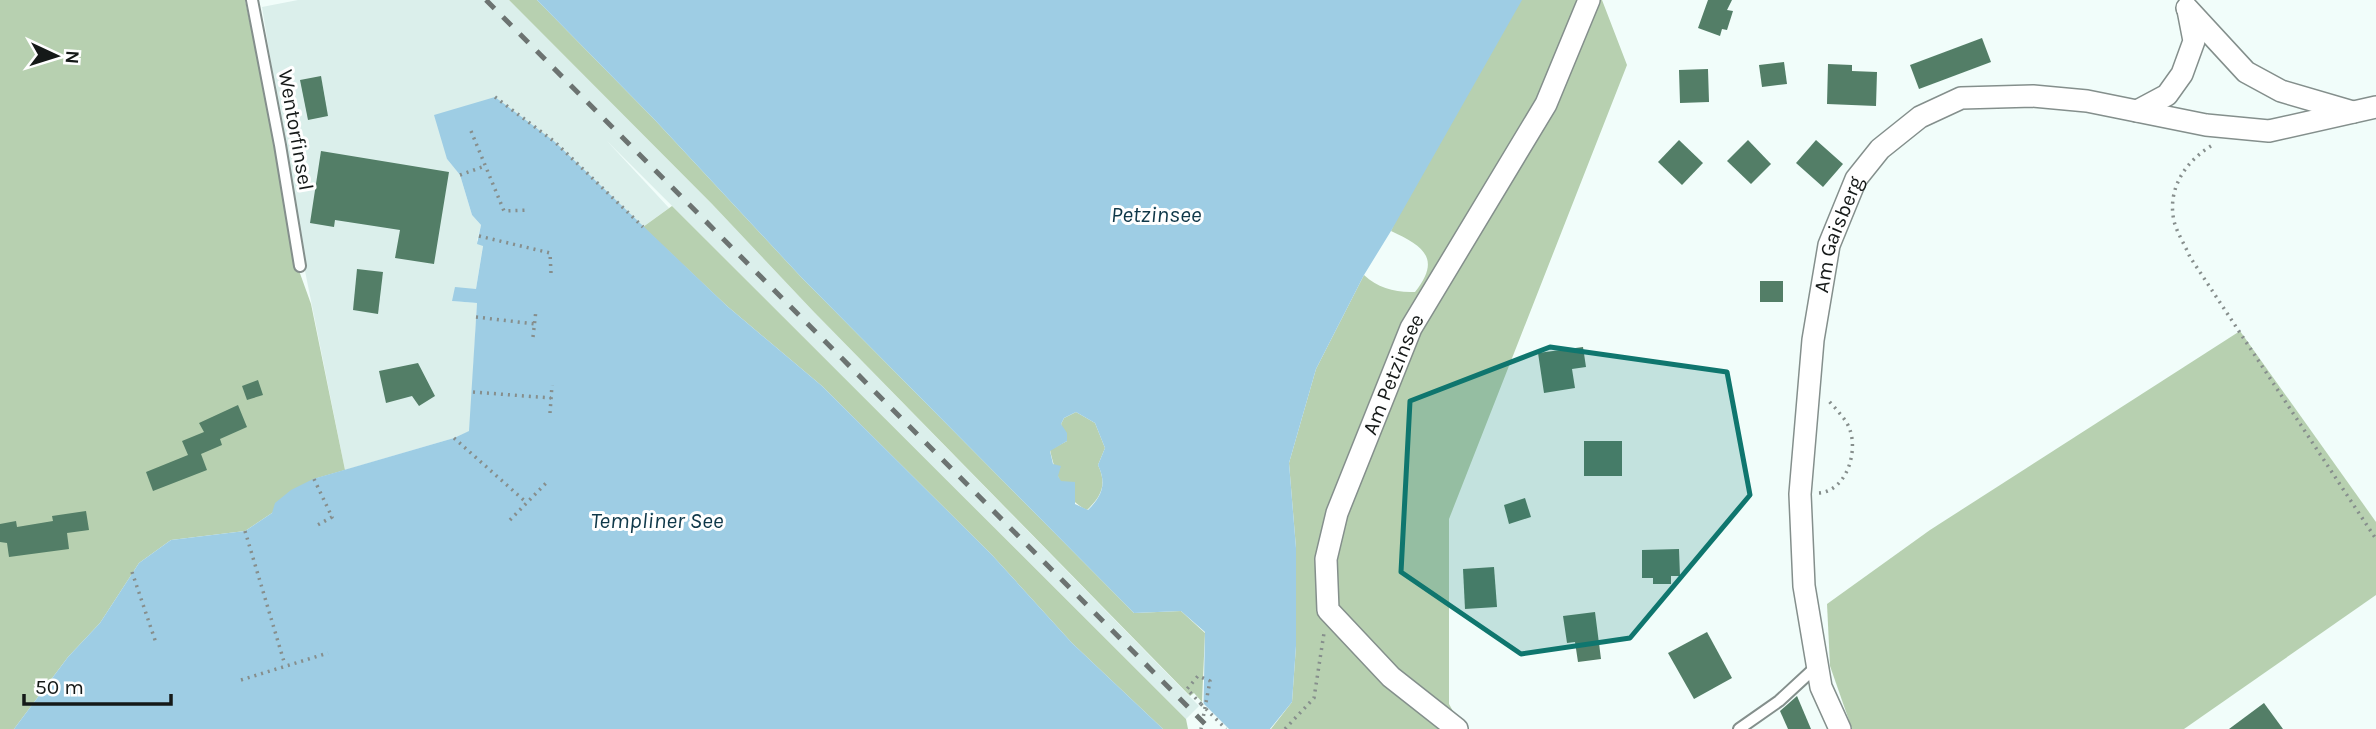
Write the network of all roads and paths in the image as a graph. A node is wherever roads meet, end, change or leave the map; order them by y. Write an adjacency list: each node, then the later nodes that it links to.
1 (252, 0): 15 (lane, Wentorfinsel)
2 (1589, 0): 36 (street, Am Petzinsee)
3 (2184, 4): 6 (street); 7 (street)
4 (495, 97): 13 (path)
5 (2376, 107): 7 (street, Am Gaisberg)
6 (2137, 110): 7 (street, Am Gaisberg); 22 (street, Am Gaisberg)
7 (2354, 113)
8 (471, 131): 10 (path)
9 (2214, 144): 34 (path)
10 (485, 166): 11 (path); 12 (path)
11 (460, 175)
12 (529, 211)
13 (643, 227)
14 (479, 236): 16 (path)
15 (300, 267)
16 (551, 273)
17 (536, 310): 19 (path)
18 (476, 317): 19 (path)
19 (535, 324): 20 (path)
20 (533, 337)
21 (552, 385): 24 (path)
22 (1809, 388): 29 (street, Am Gaisberg); 29 (path)
23 (473, 392): 24 (path)
24 (551, 398): 25 (path)
25 (550, 413)
26 (454, 438): 30 (path)
27 (313, 479): 32 (path)
28 (549, 480): 30 (path)
29 (1800, 494): 40 (street, Am Gaisberg)
30 (527, 503): 31 (path)
31 (510, 520)
32 (314, 527)
33 (245, 531): 39 (path)
34 (2376, 539)
35 (132, 572): 37 (path)
36 (1328, 610): 44 (path); 45 (street)
37 (156, 643)
38 (328, 653): 39 (path)
39 (285, 665): 41 (path)
40 (1817, 666): 46 (lane); 47 (street, Am Gaisberg)
41 (241, 680)
42 (1201, 729): 43 (path, bridge)
43 (1226, 729)
44 (1285, 729)
45 (1457, 729)
46 (1739, 729)
47 (1840, 729)

